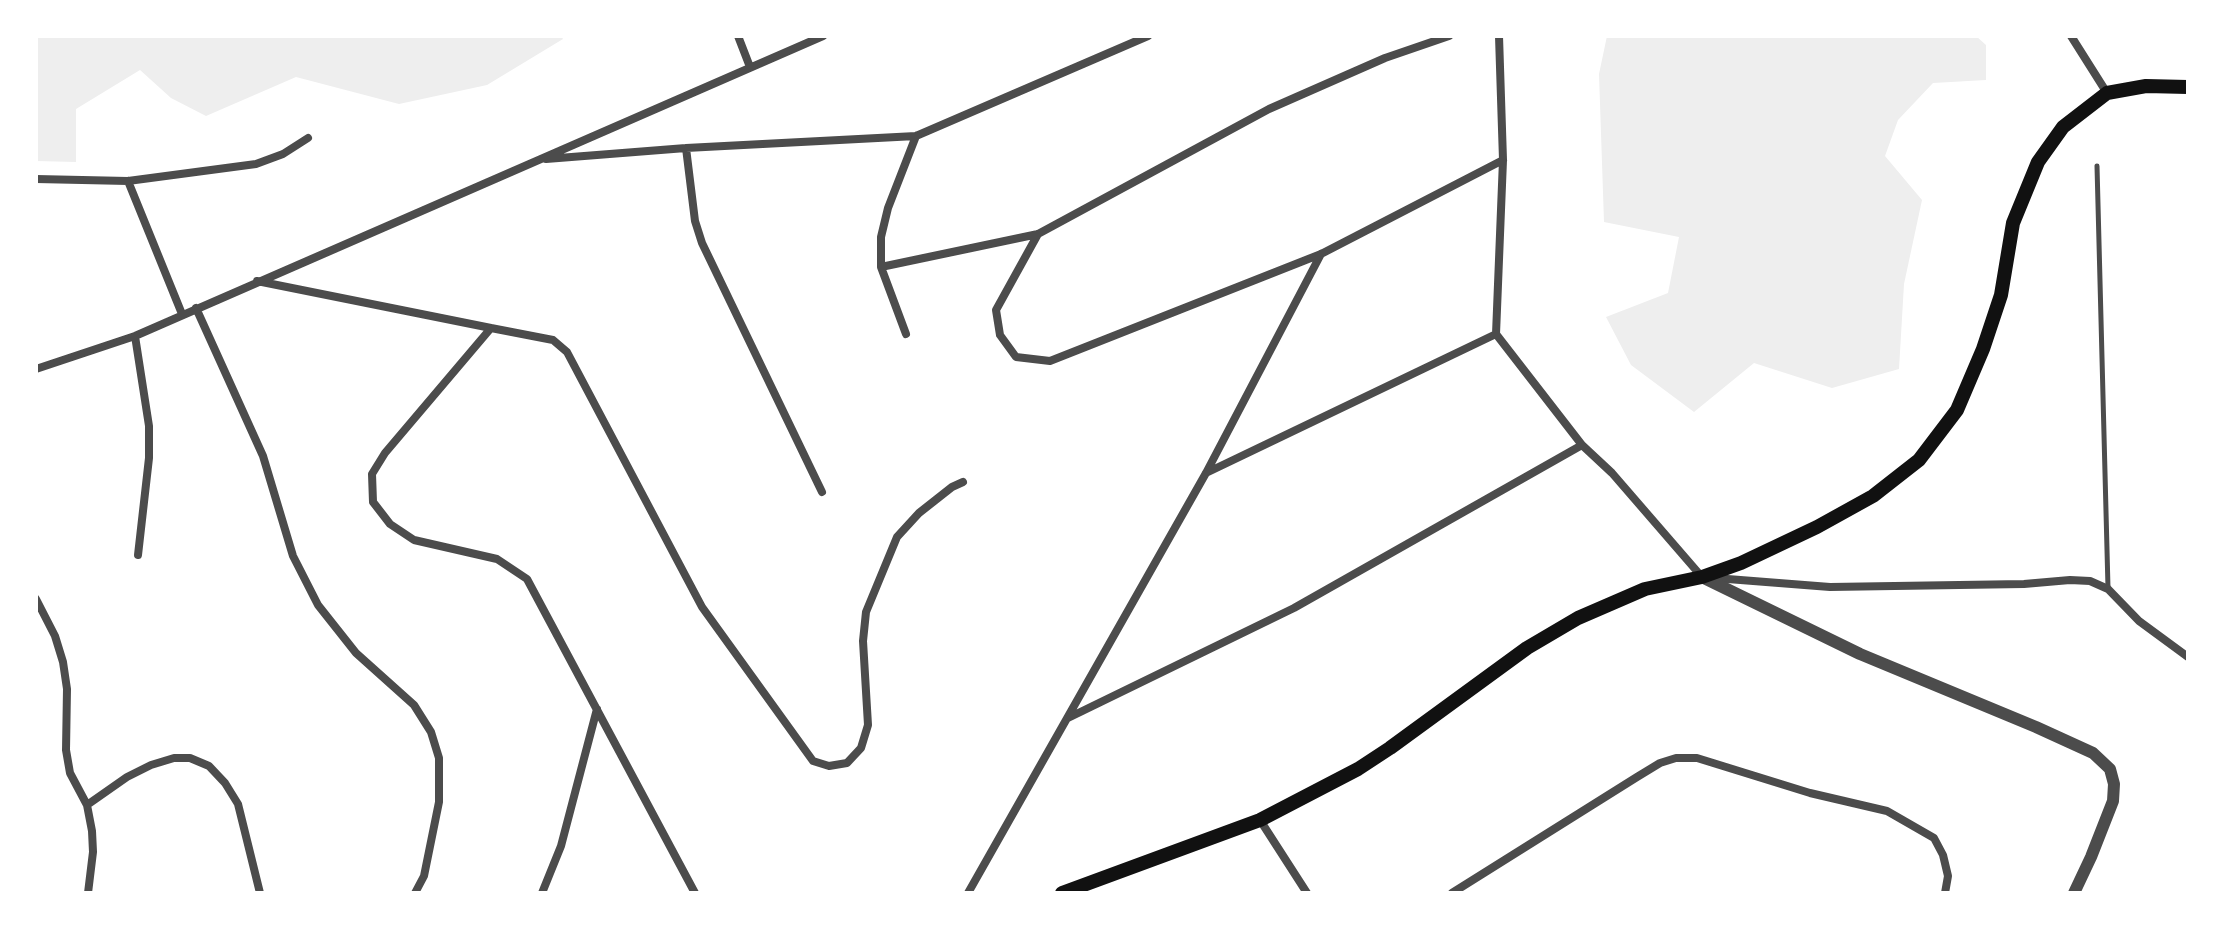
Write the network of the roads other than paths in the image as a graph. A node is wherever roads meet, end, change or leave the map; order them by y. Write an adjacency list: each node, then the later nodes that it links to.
1 (738, 36): 7 (street)
2 (823, 36): 7 (street)
3 (1148, 36): 10 (street)
4 (1449, 36): 18 (street)
5 (1499, 36): 14 (street)
6 (2071, 36): 9 (street)
7 (750, 67): 13 (street)
8 (2188, 87): 9 (main road)
9 (2107, 93): 34 (main road)
10 (916, 136): 12 (street); 20 (street)
11 (308, 138): 17 (street)
12 (686, 148): 13 (street); 32 (street)
13 (539, 160): 21 (street)
14 (1503, 160): 19 (street); 26 (street)
15 (2097, 166): 35 (lane)
16 (36, 179): 17 (street)
17 (128, 181): 23 (street)
18 (1038, 234): 19 (street); 20 (street)
19 (1321, 254): 30 (street)
20 (881, 267): 25 (street)
21 (257, 281): 22 (street); 24 (street)
22 (196, 308): 23 (street); 44 (street)
23 (182, 314): 27 (street)
24 (491, 328): 31 (street); 38 (street)
25 (906, 334)
26 (1496, 334): 29 (street); 30 (street)
27 (135, 336): 28 (street); 33 (street)
28 (36, 369)
29 (1582, 445): 34 (street); 39 (street)
30 (1206, 473): 39 (street)
31 (963, 482)
32 (822, 492)
33 (138, 555)
34 (1702, 577): 35 (street); 41 (main road); 52 (street)
35 (2108, 589): 37 (street)
36 (37, 599): 40 (street)
37 (2188, 657)
38 (597, 708): 45 (street); 46 (street)
39 (1066, 719): 47 (street)
40 (87, 805): 42 (street); 43 (street)
41 (1260, 820): 48 (main road); 49 (street)
42 (88, 893)
43 (260, 893)
44 (415, 893)
45 (542, 893)
46 (695, 893)
47 (968, 893)
48 (1062, 893)
49 (1307, 893)
50 (1452, 893): 51 (street)
51 (1945, 893)
52 (2074, 893)

